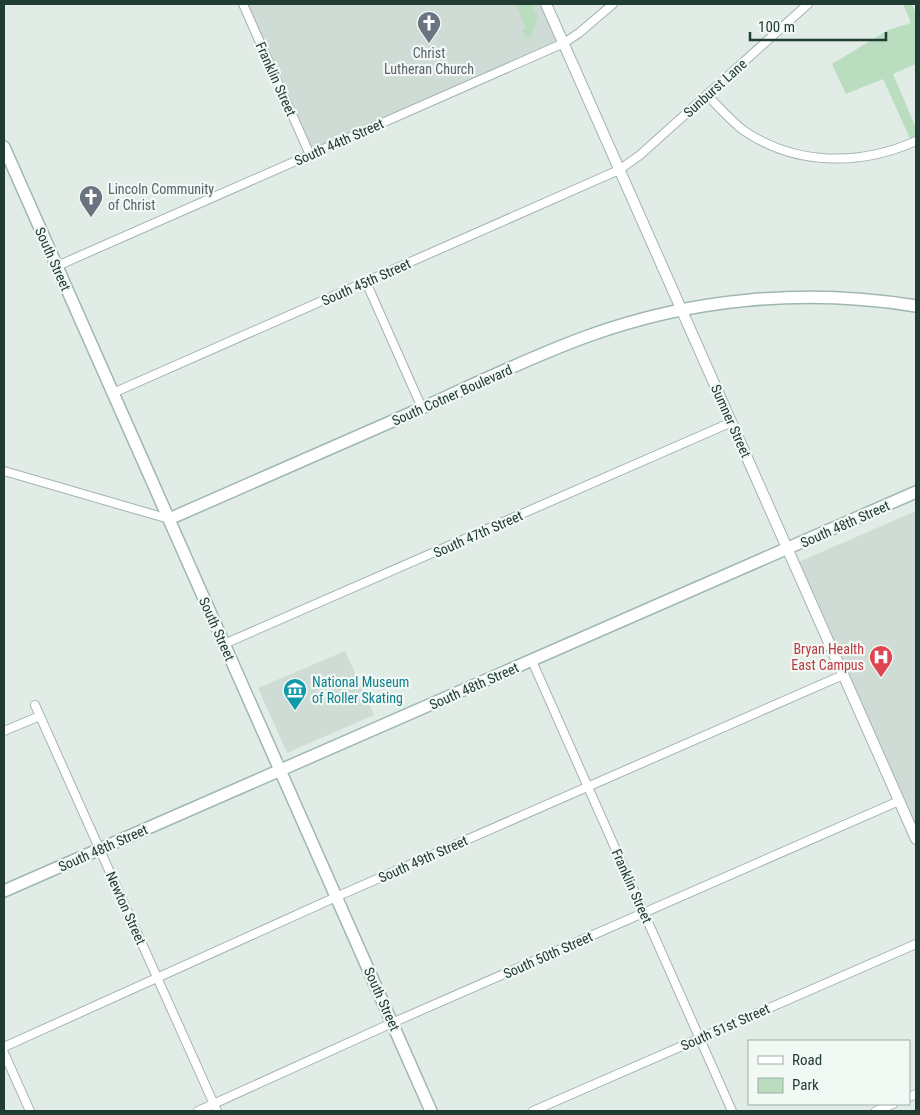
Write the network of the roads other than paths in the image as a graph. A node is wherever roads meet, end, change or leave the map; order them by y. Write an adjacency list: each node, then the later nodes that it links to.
1 (243, 4): 9 (street, Franklin Street)
2 (546, 4): 5 (street, Sumner Street)
3 (613, 4): 5 (street, South 44th Street)
4 (808, 4): 6 (street, Sunburst Lane)
5 (564, 43): 9 (street, South 44th Street); 10 (street, Sumner Street)
6 (707, 95): 7 (street); 10 (street, Sunburst Lane)
7 (916, 141)
8 (4, 147): 11 (main road, South Street)
9 (310, 155): 11 (street, South 44th Street)
10 (619, 170): 12 (street, South 45th Street); 14 (street, Sumner Street)
11 (57, 266): 15 (main road, South Street)
12 (366, 282): 15 (street, South 45th Street); 16 (street)
13 (916, 306): 14 (main road, South Cotner Boulevard)
14 (682, 310): 16 (main road, South Cotner Boulevard); 17 (street, Sumner Street)
15 (113, 393): 20 (main road, South Street)
16 (422, 408): 20 (main road, South Cotner Boulevard)
17 (732, 422): 21 (street, Sumner Street); 22 (street, South 47th Street)
18 (4, 471): 20 (street)
19 (916, 492): 21 (main road, South 48th Street)
20 (169, 520): 22 (main road, South Street)
21 (787, 549): 23 (main road, South 48th Street); 24 (street, Sumner Street)
22 (224, 644): 28 (main road, South Street)
23 (532, 661): 28 (main road, South 48th Street); 29 (street, Franklin Street)
24 (844, 675): 29 (street, South 49th Street); 30 (street, Sumner Street)
25 (35, 705): 26 (street, Newton Street)
26 (40, 716): 27 (street); 32 (street, Newton Street)
27 (4, 732)
28 (280, 771): 32 (main road, South 48th Street); 34 (main road, South Street)
29 (588, 787): 34 (street, South 49th Street); 35 (street, Franklin Street)
30 (899, 801): 31 (street, Sumner Street); 35 (street, South 50th Street)
31 (916, 839)
32 (100, 850): 33 (main road, South 48th Street); 37 (street, Newton Street)
33 (4, 892)
34 (336, 897): 37 (street, South 49th Street); 38 (main road, South Street)
35 (644, 913): 38 (street, South 50th Street); 39 (street, Franklin Street)
36 (916, 944): 39 (street, South 51st Street)
37 (158, 978): 40 (street, South 49th Street); 43 (street, Newton Street)
38 (392, 1023): 43 (street, South 50th Street); 46 (main road, South Street)
39 (700, 1038): 47 (street, South 51st Street); 48 (street, Franklin Street)
40 (4, 1047)
41 (4, 1053): 44 (street)
42 (891, 1105): 49 (street)
43 (215, 1108): 45 (street, South 50th Street)
44 (30, 1111)
45 (198, 1111)
46 (431, 1111)
47 (533, 1111)
48 (732, 1111)
49 (876, 1111)

